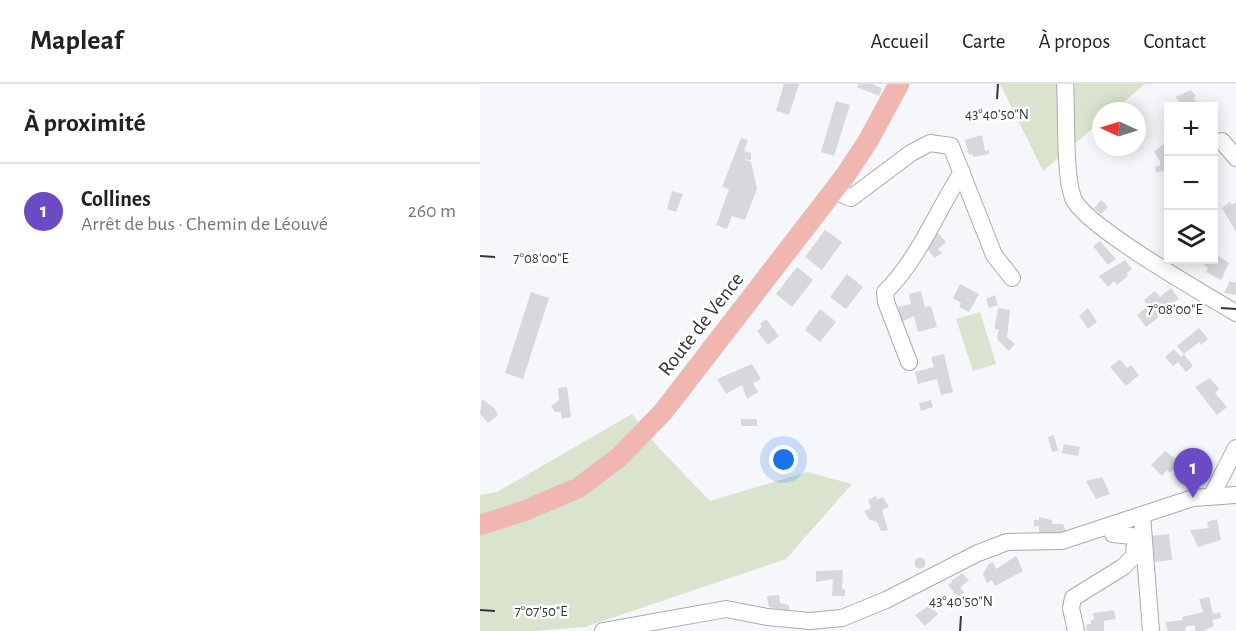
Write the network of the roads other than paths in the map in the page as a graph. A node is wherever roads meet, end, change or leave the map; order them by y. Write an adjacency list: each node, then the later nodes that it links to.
1 (899, 84): 6 (main road, Route de Vence)
2 (1065, 84): 8 (street)
3 (1222, 141): 4 (street)
4 (1236, 158)
5 (962, 172): 6 (street); 7 (street); 9 (street)
6 (834, 191): 14 (main road, Route de Vence)
7 (1012, 278)
8 (1236, 313)
9 (909, 362)
10 (1236, 448): 11 (street)
11 (1212, 495): 12 (street); 13 (street)
12 (1236, 495)
13 (1142, 514): 15 (street); 18 (street)
14 (480, 525)
15 (1110, 526): 16 (street); 17 (street)
16 (603, 631)
17 (1076, 631)
18 (1151, 631)

